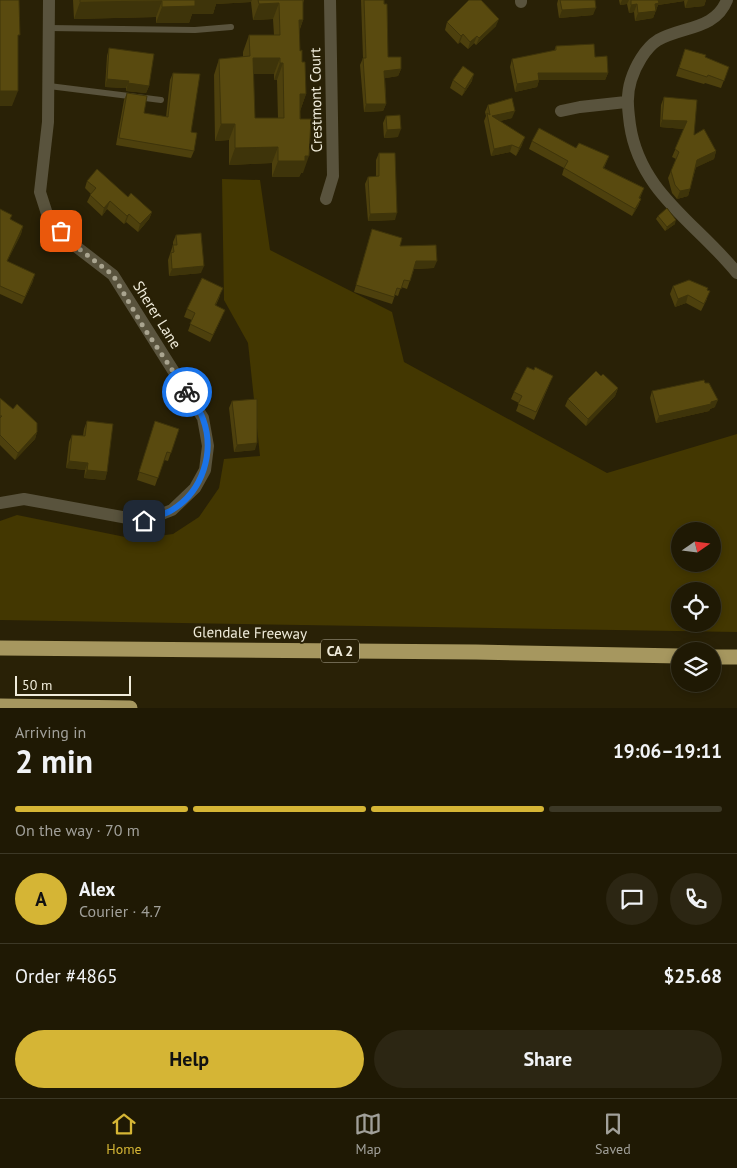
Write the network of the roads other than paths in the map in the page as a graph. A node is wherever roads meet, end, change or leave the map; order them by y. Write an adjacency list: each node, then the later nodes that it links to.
1 (49, 0): 5 (street, Sherer Lane)
2 (330, 0): 10 (street, Crestmont Court)
3 (727, 0): 8 (street)
4 (231, 27): 5 (lane)
5 (49, 28): 6 (street, Sherer Lane)
6 (49, 86): 7 (lane); 12 (street, Sherer Lane)
7 (161, 100)
8 (626, 102): 9 (street); 11 (street)
9 (560, 112)
10 (326, 199)
11 (737, 273)
12 (0, 503)
13 (0, 648): 14 (highway, Glendale Freeway / CA 2)
14 (671, 656)
15 (721, 657): 16 (highway)
16 (737, 657)
17 (0, 706): 18 (highway)
18 (130, 708)

